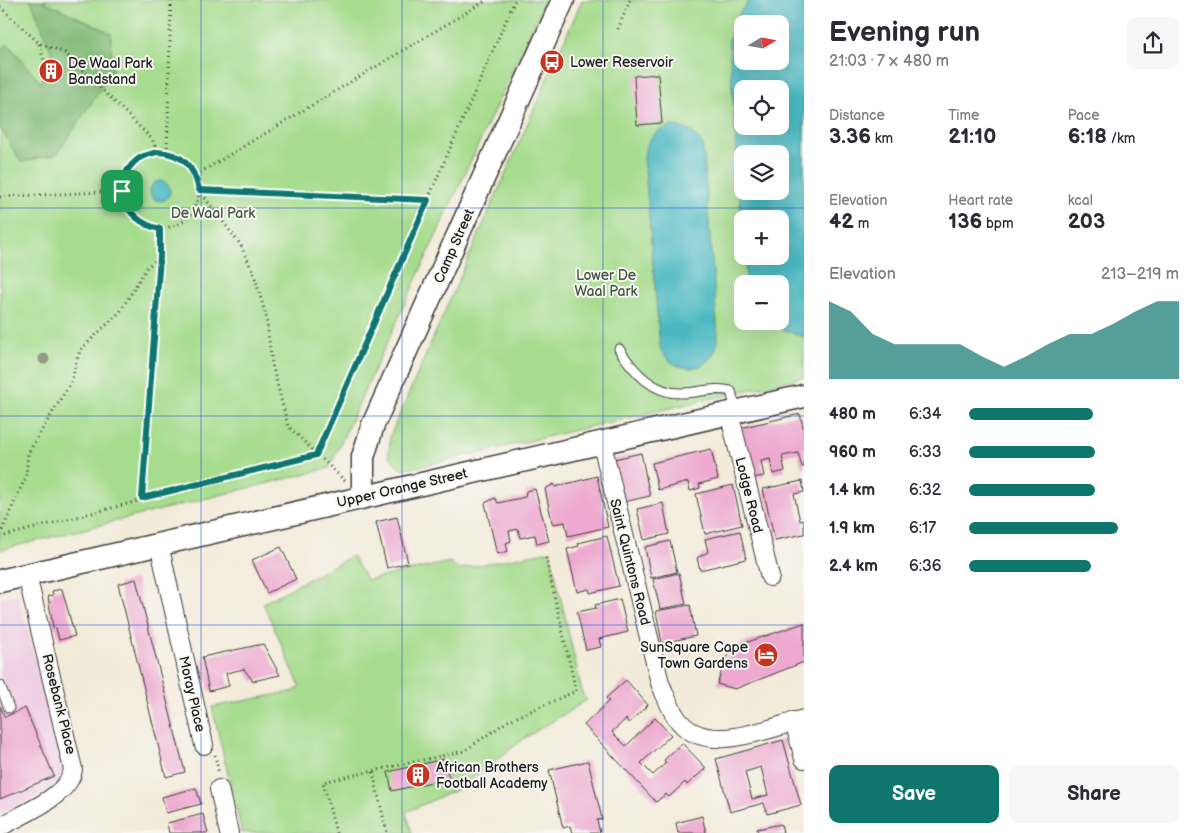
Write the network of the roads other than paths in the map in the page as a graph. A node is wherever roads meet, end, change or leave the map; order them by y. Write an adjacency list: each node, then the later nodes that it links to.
1 (563, 0): 6 (street, Camp Street)
2 (619, 349): 4 (lane)
3 (804, 396): 4 (street, Upper Orange Street)
4 (732, 412): 5 (street, Upper Orange Street); 9 (street, Lodge Road)
5 (602, 444): 6 (street, Upper Orange Street); 13 (street, Saint Quintons Road)
6 (363, 496): 7 (street, Upper Orange Street)
7 (159, 544): 8 (street, Upper Orange Street); 14 (street, Moray Place)
8 (27, 575): 10 (street, Upper Orange Street); 17 (street, Rosebank Place)
9 (770, 577)
10 (0, 581)
11 (0, 685): 12 (lane)
12 (9, 708)
13 (799, 720): 15 (street)
14 (204, 745)
15 (804, 759)
16 (219, 789): 18 (street)
17 (0, 826)
18 (229, 833)

